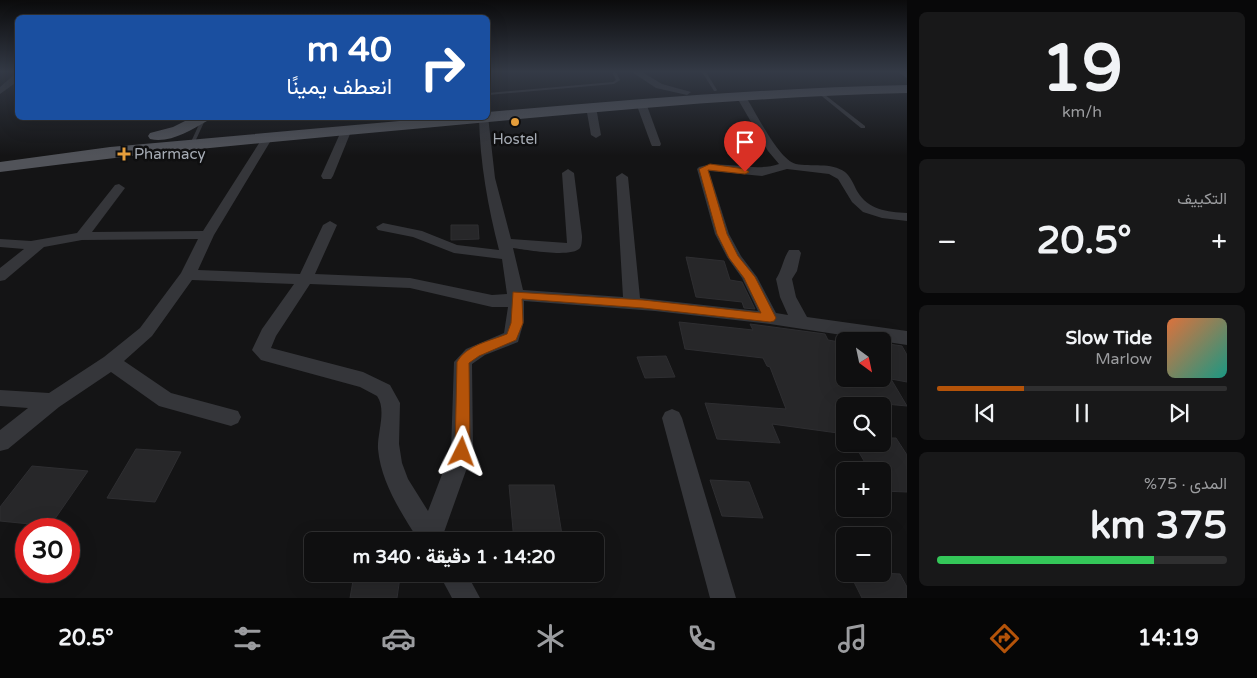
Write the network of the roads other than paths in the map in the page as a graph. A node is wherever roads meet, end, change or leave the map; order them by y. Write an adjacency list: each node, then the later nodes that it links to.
1 (581, 100): 7 (main road)
2 (620, 100): 6 (main road)
3 (649, 100): 19 (street)
4 (743, 100): 21 (street)
5 (830, 100): 13 (lane)
6 (591, 107): 8 (main road); 16 (street)
7 (490, 108)
8 (490, 117)
9 (366, 120): 15 (main road)
10 (454, 120): 14 (main road)
11 (484, 120): 34 (street)
12 (210, 121): 15 (main road); 17 (lane); 18 (main road)
13 (863, 127)
14 (347, 129): 15 (main road); 24 (street)
15 (261, 133): 17 (main road); 30 (street)
16 (596, 135)
17 (194, 139): 18 (main road); 22 (main road)
18 (139, 140): 20 (main road)
19 (656, 144)
20 (0, 158)
21 (786, 165): 27 (street); 41 (street)
22 (0, 167)
23 (568, 172): 34 (street)
24 (327, 176)
25 (622, 178): 40 (street)
26 (119, 188): 31 (street)
27 (907, 217)
28 (330, 225): 38 (street)
29 (383, 227): 34 (street)
30 (206, 235): 31 (street); 36 (street)
31 (82, 236): 33 (street)
32 (0, 243): 33 (street)
33 (39, 244): 37 (street)
34 (505, 249): 39 (street)
35 (794, 253): 42 (street)
36 (188, 275): 38 (street); 44 (street)
37 (0, 276)
38 (305, 280): 39 (street); 50 (street)
39 (517, 295): 40 (street); 51 (street)
40 (632, 303): 41 (street)
41 (770, 318): 42 (street)
42 (802, 324): 43 (street)
43 (907, 338)
44 (111, 362): 46 (street); 47 (street)
45 (0, 398): 46 (street)
46 (52, 401): 49 (street)
47 (231, 416)
48 (672, 418): 54 (street)
49 (0, 442)
50 (427, 532)
51 (433, 532)
52 (457, 582): 53 (street)
53 (467, 598)
54 (723, 598)

